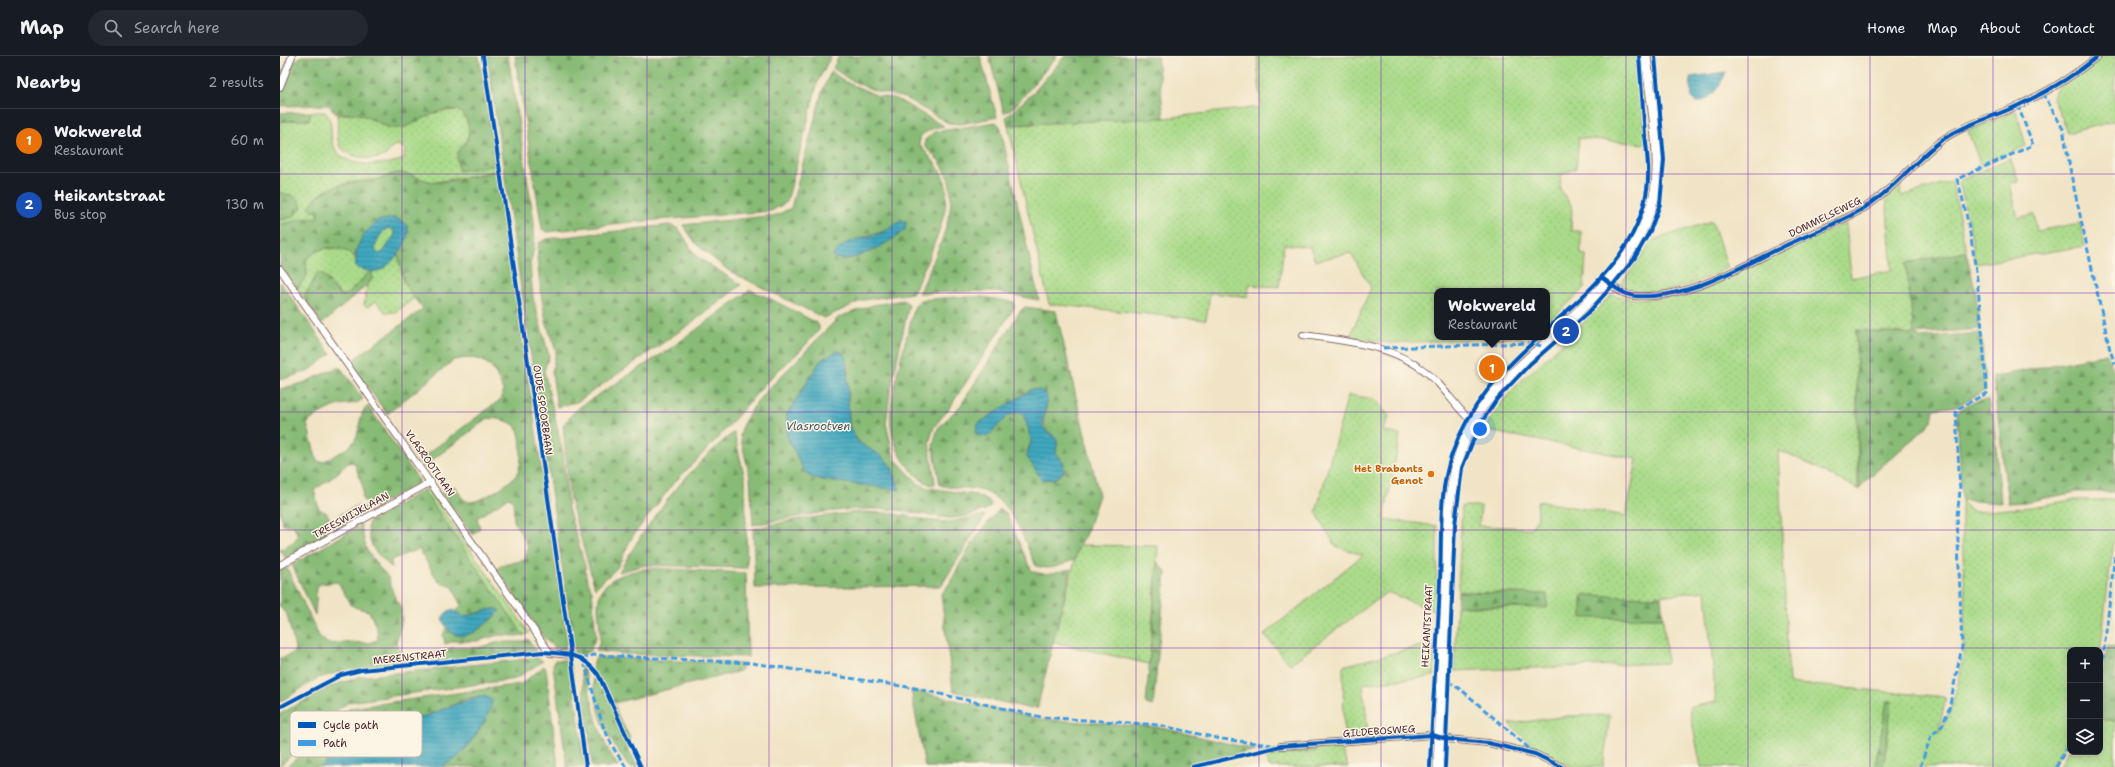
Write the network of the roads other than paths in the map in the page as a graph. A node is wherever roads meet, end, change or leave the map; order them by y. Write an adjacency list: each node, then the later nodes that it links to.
1 (292, 56): 4 (street)
2 (1646, 56): 6 (street, HEIKANTSTRAAT)
3 (2098, 56): 6 (street, DOMMELSEWEG)
4 (280, 87)
5 (280, 269): 11 (street, VLASROOTLAAN)
6 (1606, 281): 8 (street, HEIKANTSTRAAT)
7 (1303, 335): 10 (street)
8 (1550, 337)
9 (1547, 340): 10 (street, HEIKANTSTRAAT)
10 (1473, 423): 14 (street, HEIKANTSTRAAT)
11 (431, 482): 12 (street, TREESWIJKLAAN); 13 (street, VLASROOTLAAN)
12 (280, 565)
13 (571, 654)
14 (1439, 736): 15 (street, GILDEBOSWEG); 16 (street, HEIKANTSTRAAT); 17 (street, GILDEBOSWEG)
15 (1281, 746)
16 (1438, 767)
17 (1562, 767)

